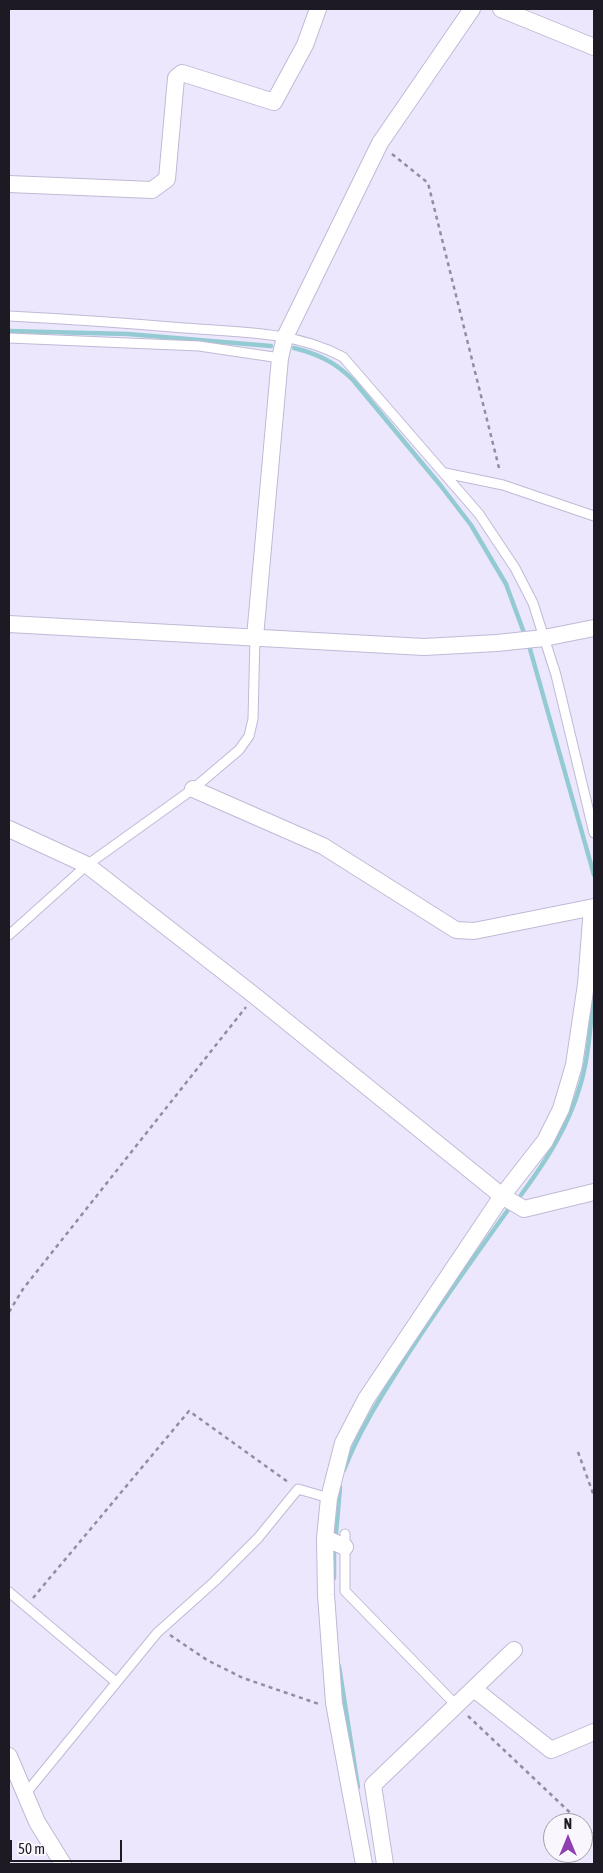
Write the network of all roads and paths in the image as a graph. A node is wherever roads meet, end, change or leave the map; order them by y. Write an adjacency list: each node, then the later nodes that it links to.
1 (318, 9): 6 (street)
2 (472, 9): 5 (street)
3 (501, 9): 4 (street)
4 (594, 47)
5 (380, 143): 8 (street); 12 (path)
6 (9, 184)
7 (9, 316): 8 (lane)
8 (285, 337): 10 (street); 11 (lane)
9 (9, 338): 10 (lane)
10 (280, 358): 16 (street)
11 (444, 473): 12 (lane); 17 (lane)
12 (503, 485): 13 (lane)
13 (594, 516)
14 (9, 624): 16 (street)
15 (594, 628): 17 (street)
16 (254, 636): 17 (street); 18 (lane)
17 (544, 638): 20 (lane)
18 (194, 789): 21 (lane); 22 (street)
19 (9, 829): 21 (street)
20 (594, 833)
21 (87, 864): 23 (lane); 24 (street)
22 (593, 907): 26 (street)
23 (9, 935)
24 (255, 996): 26 (street); 27 (path)
25 (594, 1192): 26 (street)
26 (502, 1196): 31 (street)
27 (9, 1312)
28 (578, 1452): 30 (path)
29 (298, 1489): 31 (lane); 35 (path); 36 (lane)
30 (594, 1496)
31 (329, 1498): 32 (street)
32 (325, 1538): 33 (street); 41 (street)
33 (345, 1540): 40 (lane)
34 (9, 1592): 35 (lane)
35 (26, 1606): 38 (lane)
36 (161, 1629): 38 (lane); 41 (path)
37 (514, 1650): 39 (street)
38 (116, 1682): 44 (lane)
39 (474, 1689): 40 (street); 42 (street)
40 (457, 1706): 45 (path); 48 (street)
41 (336, 1710): 47 (street)
42 (594, 1732)
43 (9, 1756): 44 (street)
44 (26, 1793): 46 (street)
45 (570, 1813)
46 (63, 1864)
47 (364, 1864)
48 (385, 1864)

